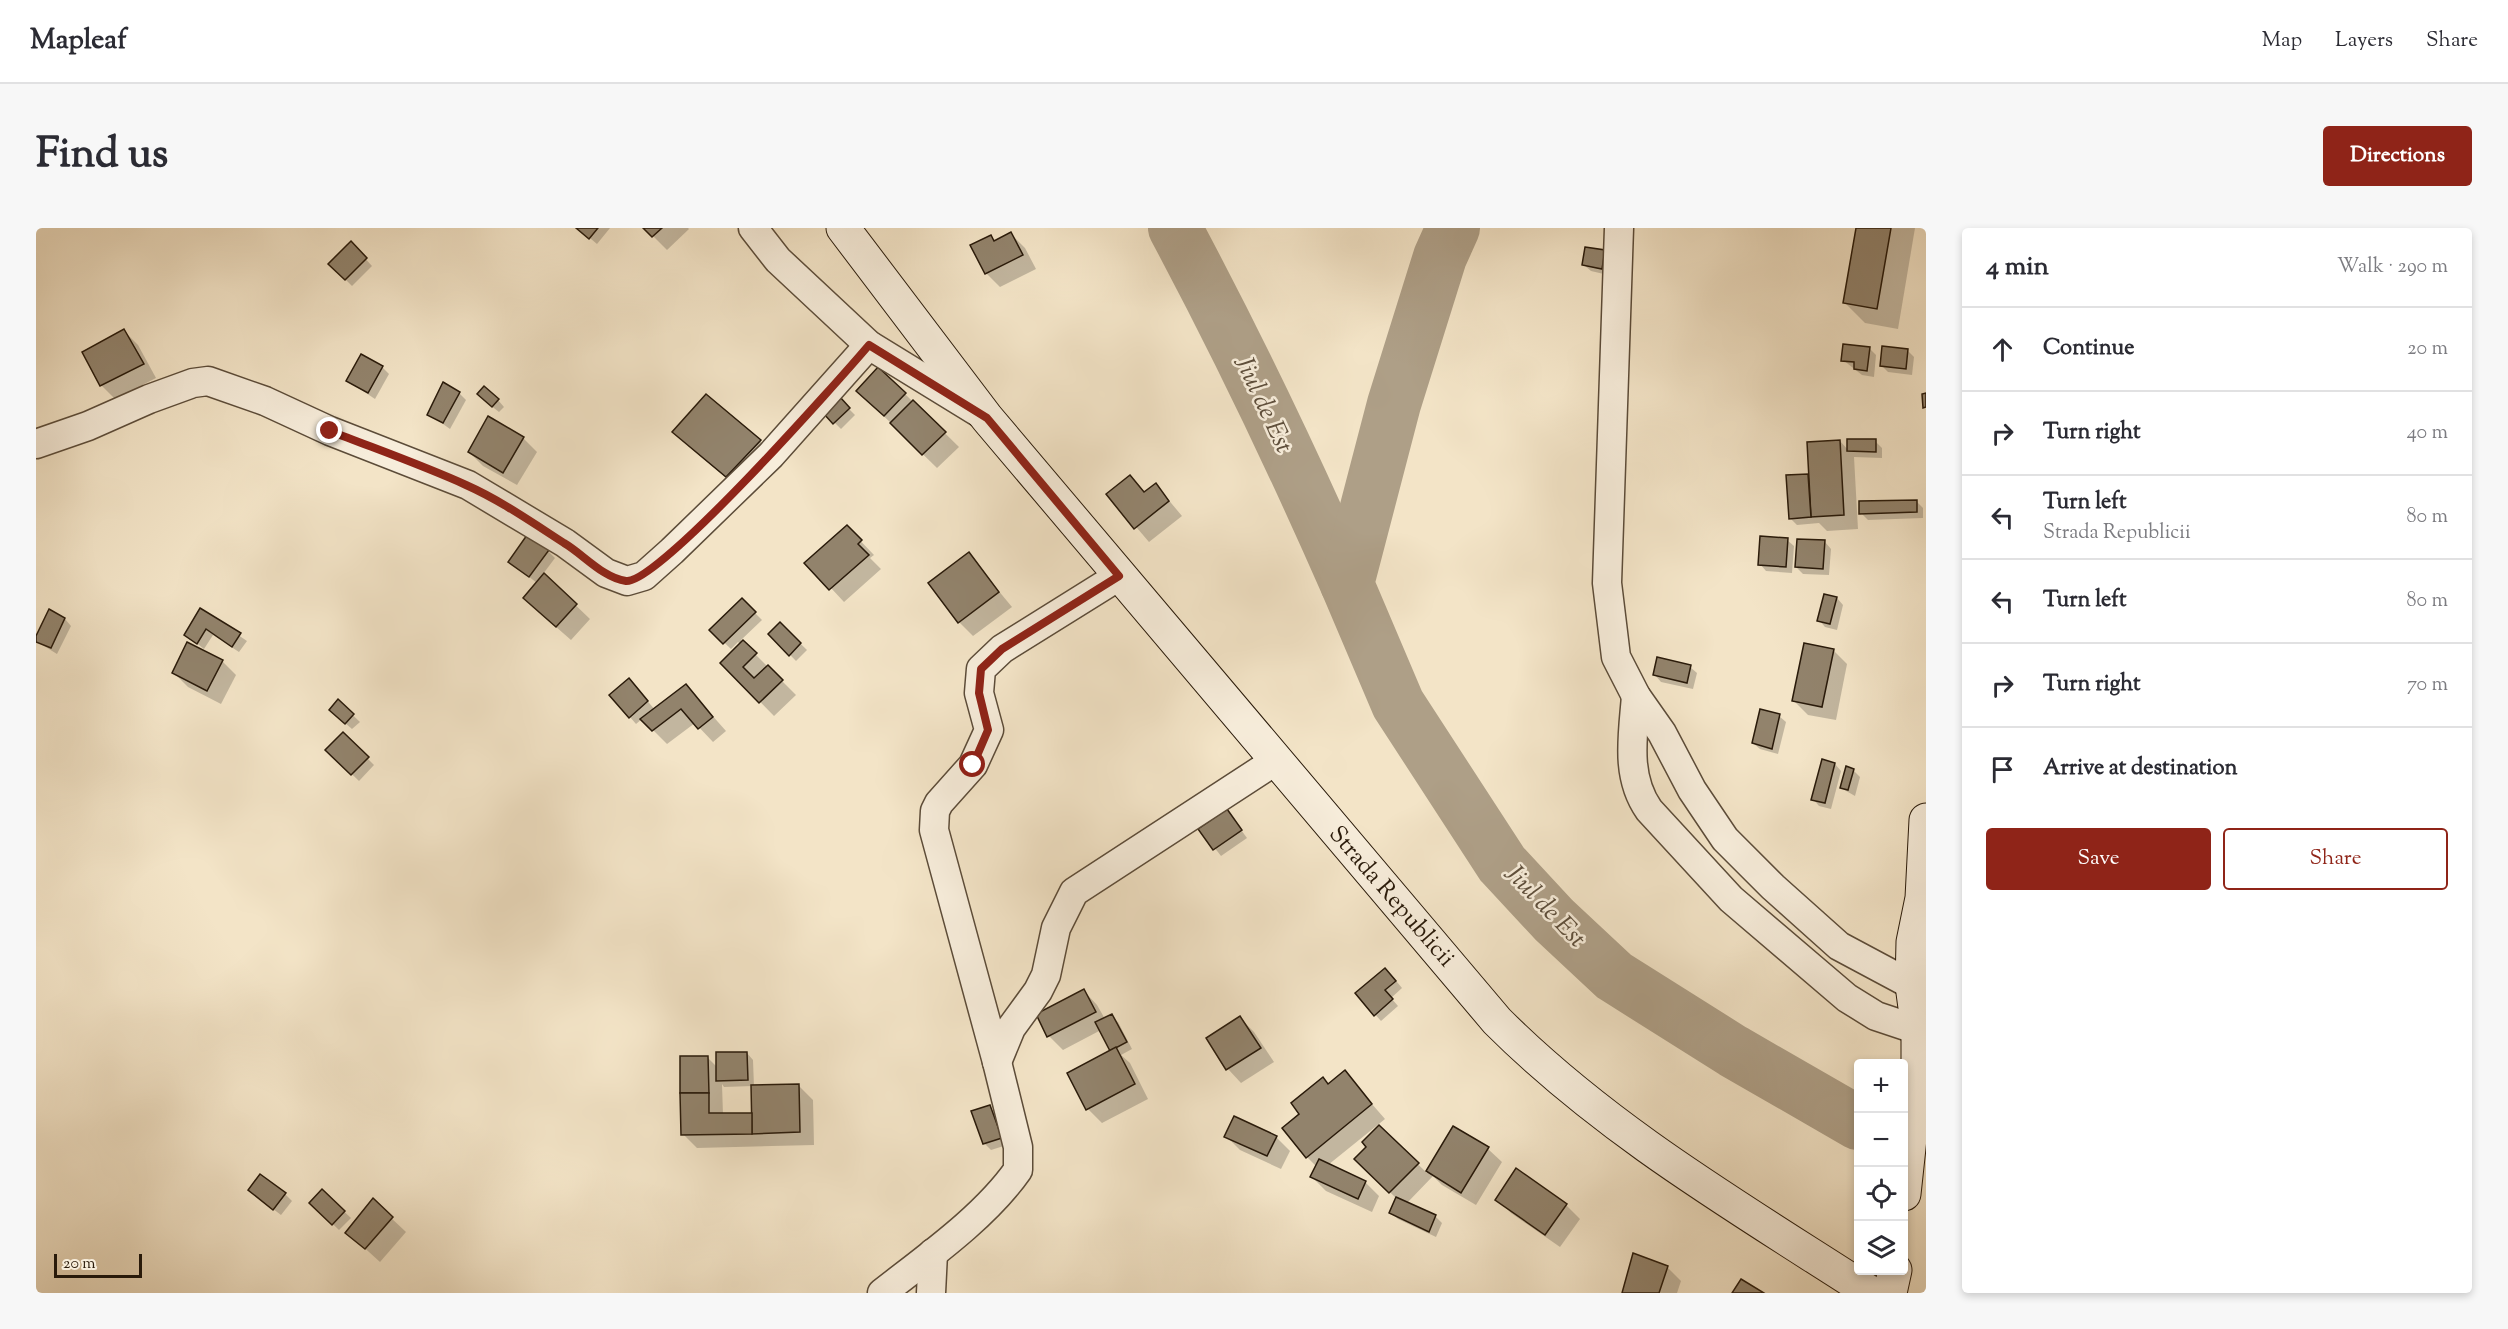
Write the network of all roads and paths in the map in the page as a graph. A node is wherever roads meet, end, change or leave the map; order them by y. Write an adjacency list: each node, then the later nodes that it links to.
1 (753, 228): 4 (street, Strada Republicii)
2 (843, 228): 5 (main road, Strada Republicii)
3 (1619, 228): 8 (street)
4 (869, 345): 5 (street, Strada Republicii); 6 (street)
5 (987, 418): 7 (main road, Strada Republicii)
6 (36, 444)
7 (1119, 576): 9 (main road, Strada Republicii); 14 (street)
8 (1636, 696): 12 (street); 13 (street)
9 (1275, 761): 14 (street); 18 (main road, Strada Republicii)
10 (1926, 820): 11 (main road)
11 (1924, 899): 12 (main road)
12 (1912, 985): 13 (main road)
13 (1918, 1030): 15 (main road)
14 (997, 1062): 17 (street)
15 (1920, 1068): 16 (main road)
16 (1907, 1167)
17 (933, 1253): 19 (street); 20 (street)
18 (1888, 1282)
19 (882, 1293)
20 (931, 1293)

